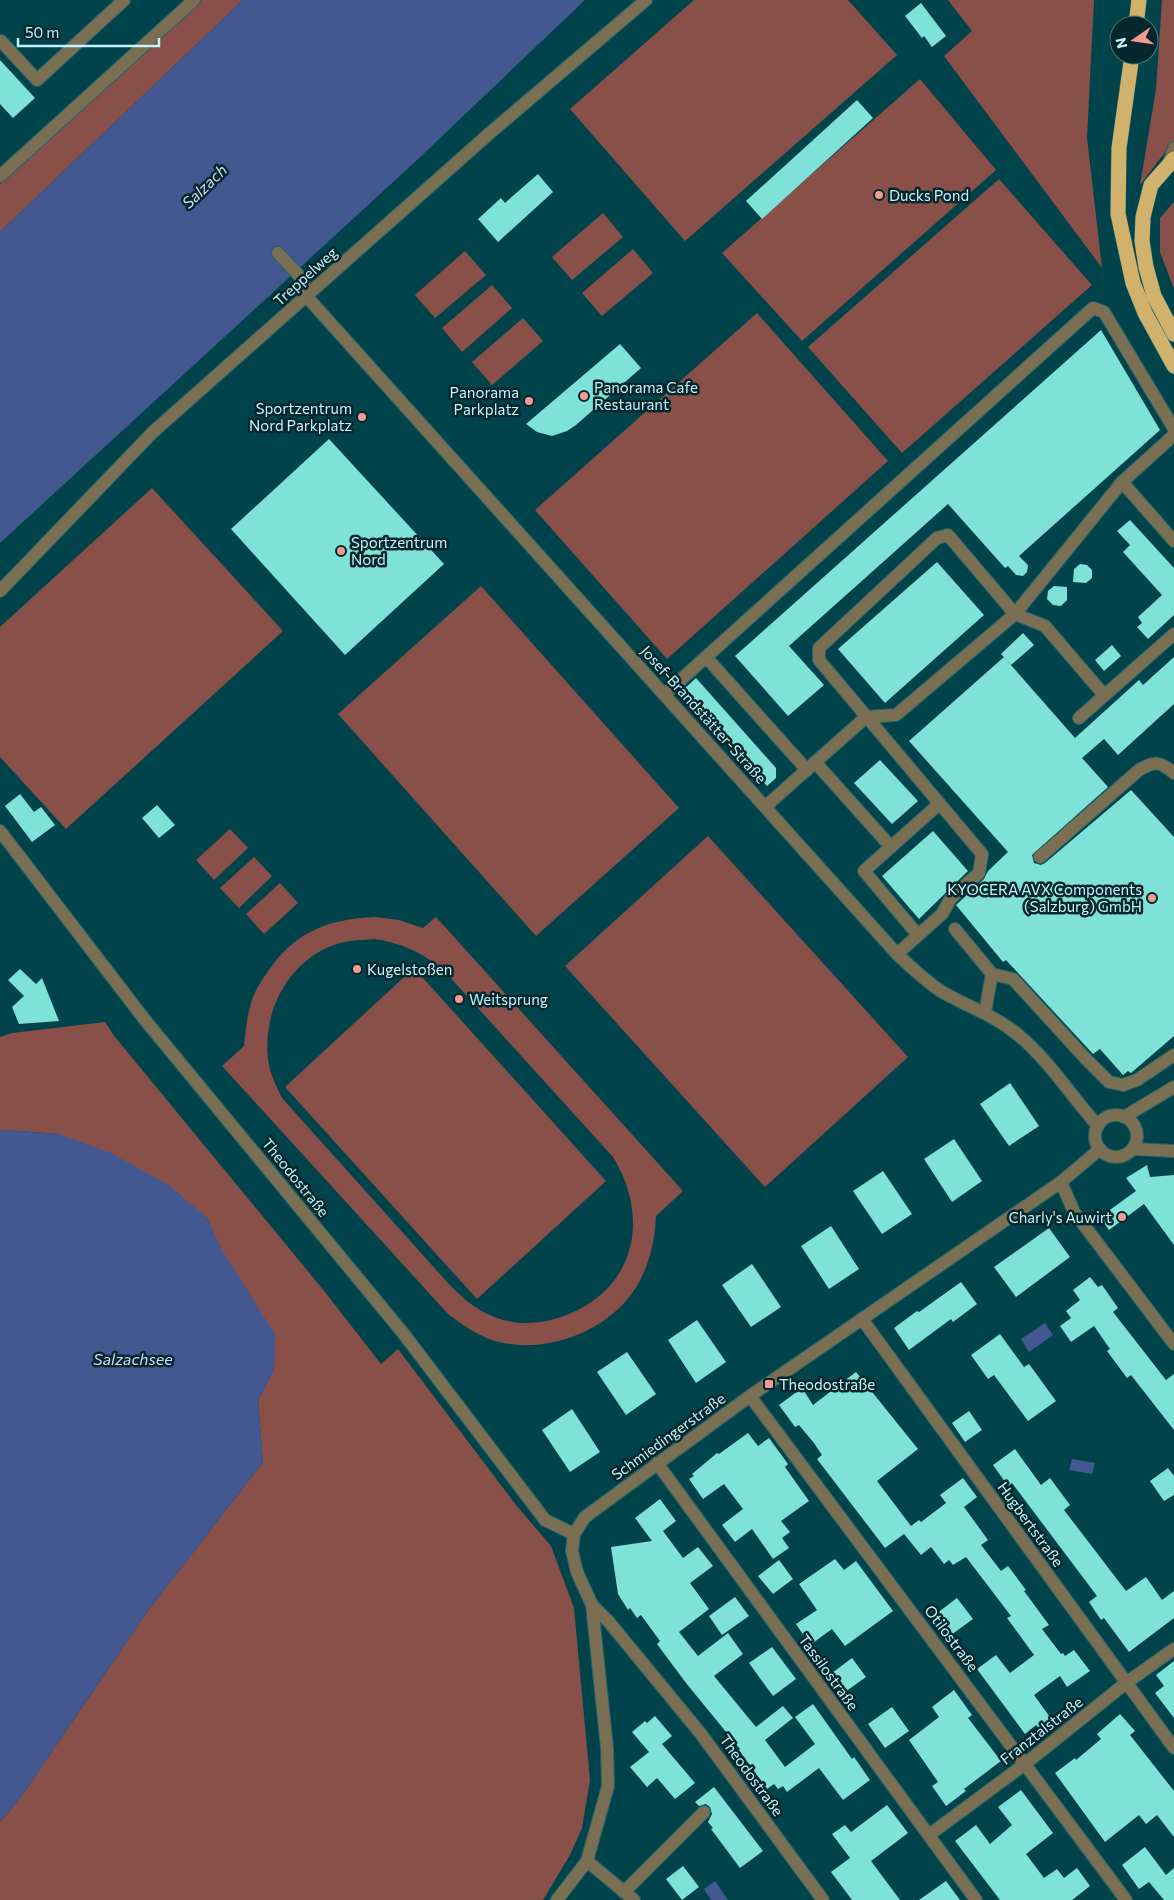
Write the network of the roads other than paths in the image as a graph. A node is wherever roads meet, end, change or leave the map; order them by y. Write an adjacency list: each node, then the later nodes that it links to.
1 (124, 0): 6 (street)
2 (194, 0): 10 (street)
3 (646, 0): 12 (street, Treppelweg)
4 (1139, 0): 5 (highway)
5 (1137, 15)
6 (0, 41)
7 (1131, 65): 14 (highway)
8 (1174, 148): 9 (street)
9 (1171, 161): 13 (highway)
10 (0, 176)
11 (278, 253): 12 (street, Josef-Brandstätter-Straße)
12 (307, 296): 19 (street, Treppelweg); 23 (street, Josef-Brandstätter-Straße)
13 (1174, 334)
14 (1174, 366)
15 (1174, 429): 22 (street)
16 (1174, 435): 17 (street)
17 (1122, 482): 18 (street); 20 (street)
18 (1174, 541)
19 (0, 591)
20 (1016, 614): 24 (street); 25 (street); 25 (street)
21 (1174, 634): 24 (street)
22 (706, 657): 23 (street); 27 (street)
23 (665, 694): 30 (street, Josef-Brandstätter-Straße)
24 (1104, 695): 26 (street)
25 (866, 717): 27 (street); 29 (street)
26 (1079, 718)
27 (811, 766): 30 (street); 32 (street)
28 (1174, 773): 33 (street)
29 (939, 804): 32 (street); 35 (street)
30 (766, 806): 36 (street, Josef-Brandstätter-Straße)
31 (0, 832): 51 (street, Theodostraße)
32 (891, 847): 35 (street)
33 (1040, 857)
34 (954, 929): 37 (street)
35 (918, 935): 36 (street)
36 (898, 954): 38 (street, Josef-Brandstätter-Straße)
37 (992, 974): 38 (street); 39 (street)
38 (985, 1012): 42 (street, Josef-Brandstätter-Straße)
39 (1174, 1055)
40 (1174, 1087): 41 (street)
41 (1124, 1117): 42 (street); 44 (street)
42 (1098, 1126): 43 (street)
43 (1100, 1149): 44 (street); 46 (street, Schmiedingerstraße)
44 (1133, 1149): 45 (street)
45 (1174, 1151)
46 (1061, 1182): 47 (street, Schmiedingerstraße); 48 (street)
47 (862, 1319): 49 (street, Schmiedingerstraße); 54 (street, Hugbertstraße)
48 (1174, 1344)
49 (750, 1396): 50 (street, Schmiedingerstraße); 56 (street, Otilostraße)
50 (657, 1464): 51 (street, Schmiedingerstraße); 58 (street, Tassilostraße)
51 (574, 1534): 52 (street)
52 (592, 1605): 59 (street); 63 (street, Theodostraße)
53 (1174, 1649): 54 (street, Franztalstraße)
54 (1126, 1683): 55 (street, Hugbertstraße); 56 (street, Franztalstraße)
55 (1174, 1748)
56 (1025, 1764): 58 (street, Franztalstraße); 65 (street, Otilostraße)
57 (704, 1812): 60 (street)
58 (929, 1835): 64 (street, Tassilostraße)
59 (587, 1861): 60 (street); 61 (street)
60 (624, 1892): 62 (street)
61 (557, 1900)
62 (634, 1900)
63 (823, 1900)
64 (976, 1900)
65 (1126, 1900)

